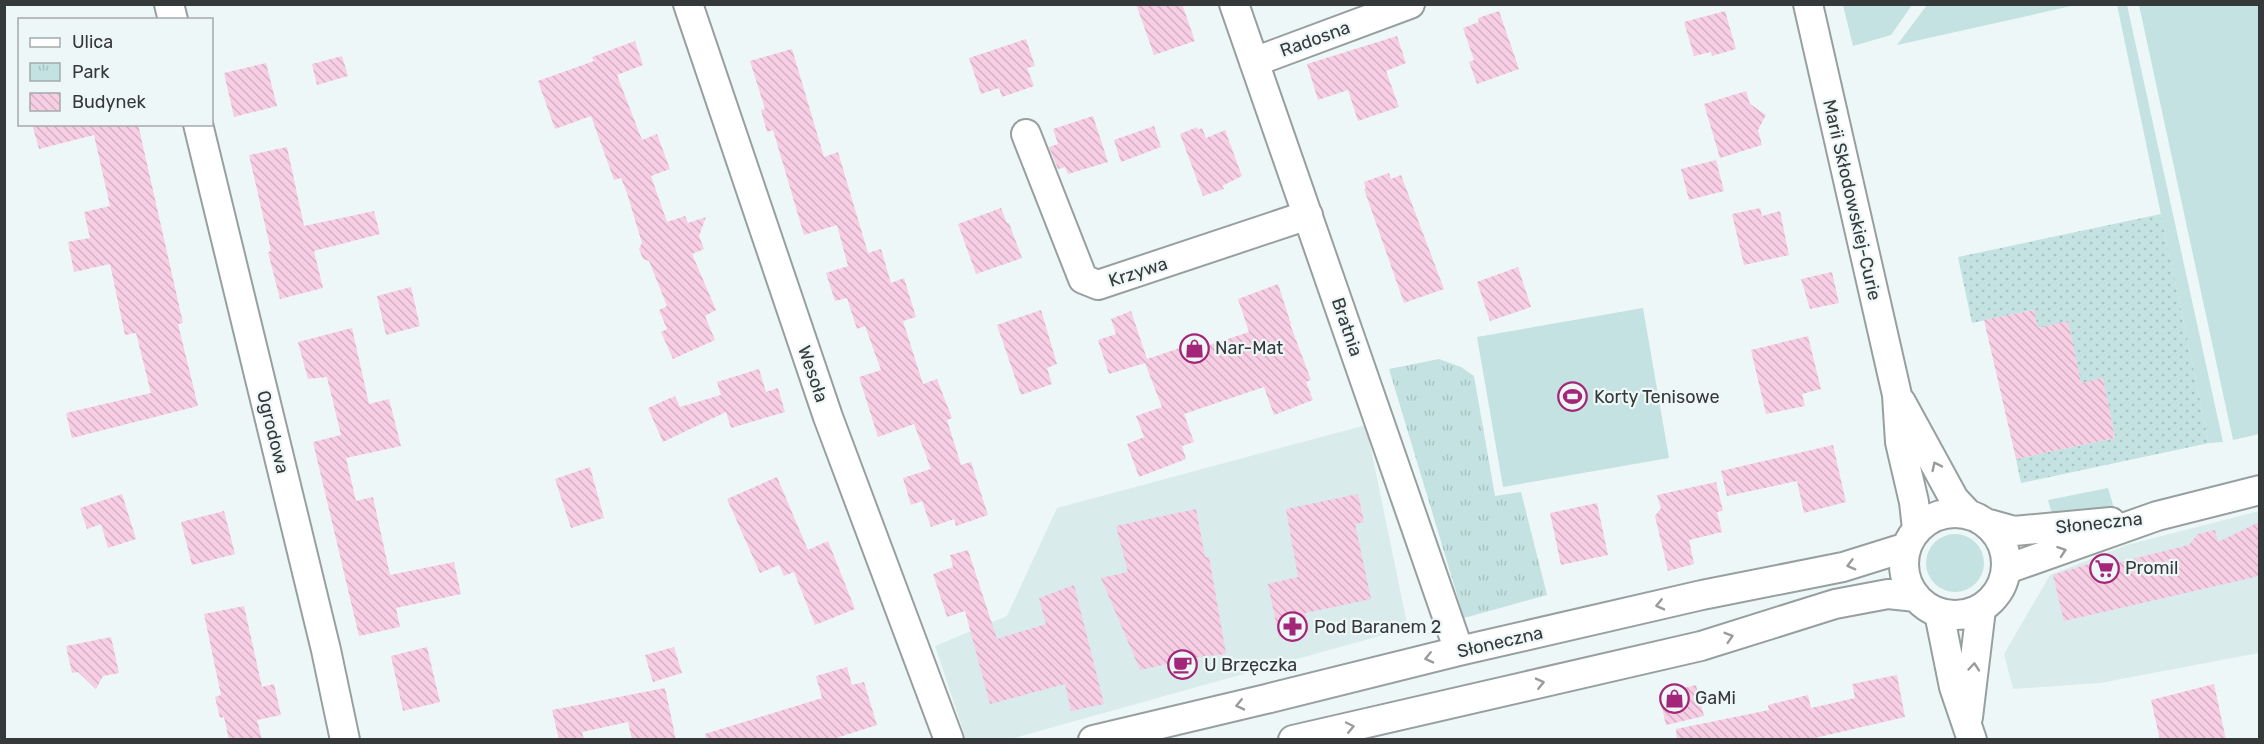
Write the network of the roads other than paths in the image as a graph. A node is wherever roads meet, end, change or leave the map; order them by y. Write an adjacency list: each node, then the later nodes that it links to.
1 (688, 4): 21 (street, Wesoła)
2 (1234, 4): 5 (street, Bratnia)
3 (1410, 4): 5 (street, Radosna)
4 (1808, 4): 9 (street, Marii Skłodowskiej-Curie)
5 (1254, 62): 8 (street, Bratnia)
6 (198, 126): 20 (street, Ogrodowa)
7 (1026, 134): 8 (street, Krzywa)
8 (1308, 215): 17 (street, Bratnia)
9 (1897, 395): 12 (street, one-way to 9); 13 (street)
10 (2259, 490): 11 (street)
11 (2157, 516): 12 (street, Słoneczna); 14 (street, Słoneczna, one-way to 11)
12 (1978, 519): 13 (street); 14 (street)
13 (1912, 538): 15 (street); 17 (street, Słoneczna, one-way to 17)
14 (2007, 569): 16 (street)
15 (1927, 605): 16 (street); 18 (street, one-way to 15); 19 (street)
16 (1980, 609): 19 (street, one-way to 16)
17 (1459, 651): 22 (street, Słoneczna, one-way to 22)
18 (1385, 730): 23 (street, one-way to 18)
19 (1970, 733)
20 (345, 740)
21 (949, 740)
22 (1093, 740)
23 (1293, 740)

